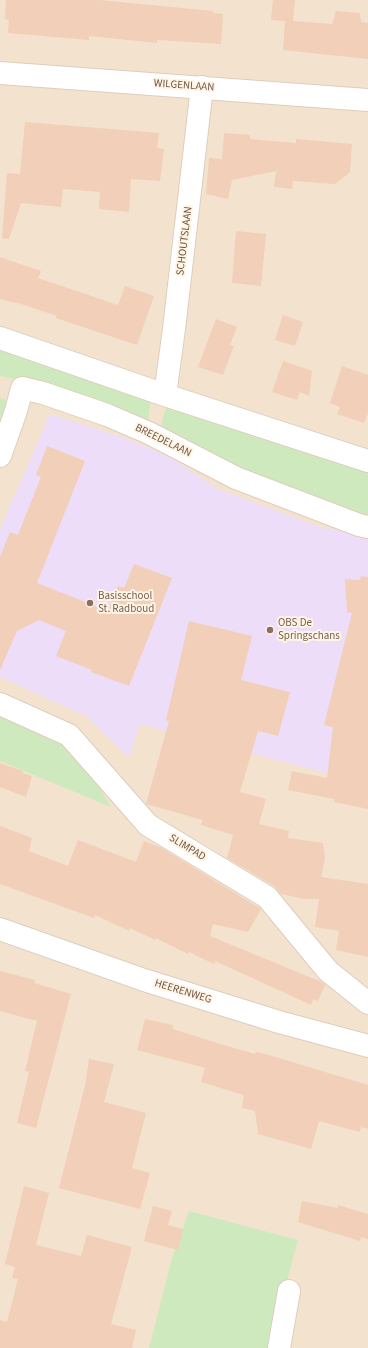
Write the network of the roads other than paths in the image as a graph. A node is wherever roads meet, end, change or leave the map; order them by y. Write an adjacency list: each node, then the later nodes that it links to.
1 (0, 73): 2 (street, WILGENLAAN)
2 (202, 87): 3 (street, WILGENLAAN); 5 (street, SCHOUTSLAAN)
3 (368, 100)
4 (0, 338): 5 (street)
5 (165, 395): 7 (street)
6 (0, 456): 8 (street, BREEDELAAN)
7 (368, 461)
8 (368, 527)
9 (0, 704): 11 (street, SLIMPAD)
10 (0, 929): 12 (street, HEERENWEG)
11 (368, 1003)
12 (368, 1046)
13 (289, 1291): 14 (street)
14 (279, 1348)

